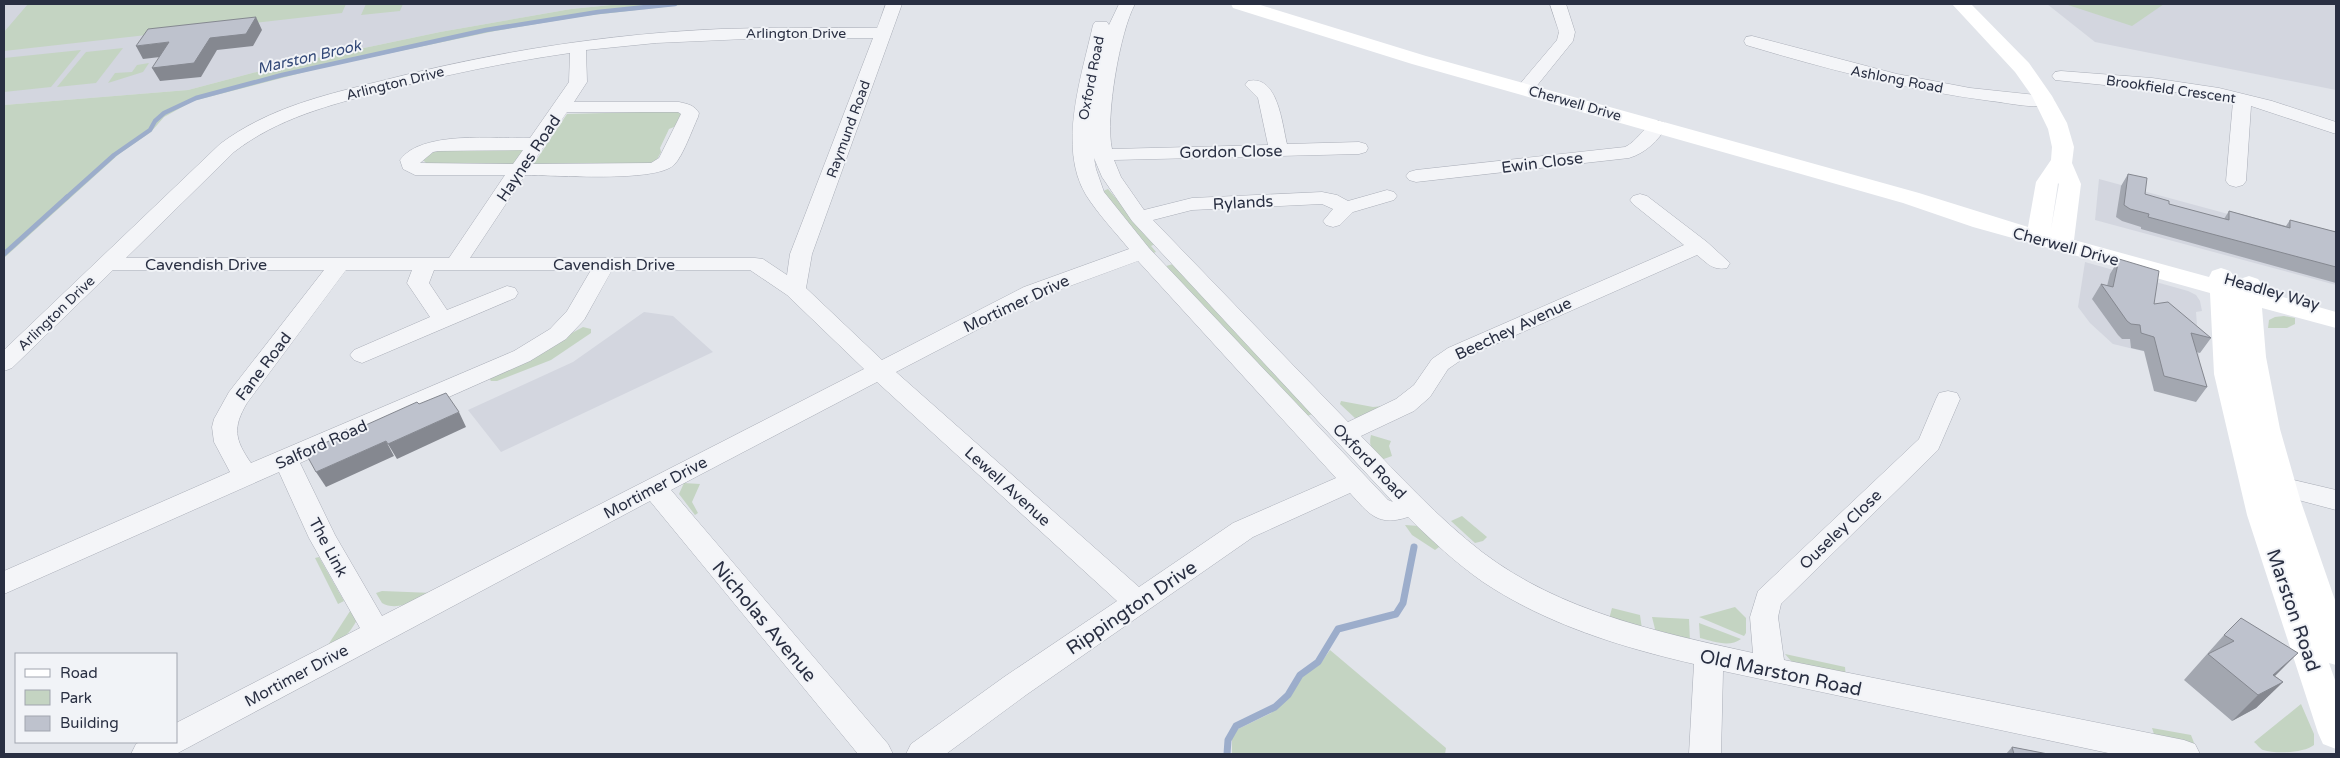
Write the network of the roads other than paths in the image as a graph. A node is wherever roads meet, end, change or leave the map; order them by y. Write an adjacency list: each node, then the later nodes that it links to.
1 (894, 4): 7 (street, Raymund Road)
2 (1108, 4): 27 (street, Oxford Road)
3 (1127, 4): 21 (street, Oxford Road)
4 (1240, 4): 12 (main road, Cherwell Drive)
5 (1558, 4): 12 (street)
6 (1961, 4): 14 (main road)
7 (884, 33): 9 (street, Arlington Drive); 35 (street, Raymund Road)
8 (1752, 41): 14 (street, Ashlong Road)
9 (578, 46): 15 (street, Haynes Road); 37 (street, Arlington Drive)
10 (2061, 76): 13 (street, Brookfield Crescent)
11 (1254, 85): 20 (street)
12 (1526, 90): 16 (main road, Cherwell Drive)
13 (2242, 98): 17 (street, Brookfield Crescent); 26 (street)
14 (2045, 101): 22 (main road)
15 (563, 107): 18 (street, Haynes Road); 23 (street)
16 (1658, 127): 24 (street, Ewin Close); 29 (main road, Cherwell Drive)
17 (2336, 128)
18 (538, 144): 23 (street, Haynes Road); 23 (street)
19 (1359, 148): 20 (street, Gordon Close)
20 (1279, 150): 21 (street, Gordon Close)
21 (1103, 155): 25 (street, Oxford Road)
22 (2061, 162): 32 (main road); 32 (main road)
23 (520, 169): 40 (street, Haynes Road)
24 (1416, 176)
25 (1112, 179): 27 (street); 31 (street, Oxford Road)
26 (2236, 181)
27 (1090, 183): 34 (street, Oxford Road)
28 (1387, 196): 31 (street, Rylands)
29 (1911, 198): 32 (main road, Cherwell Drive); 32 (main road, Cherwell Drive)
30 (1640, 200): 33 (street)
31 (1139, 217): 54 (street, Oxford Road)
32 (2050, 236): 43 (main road, Cherwell Drive)
33 (1700, 246): 36 (street); 54 (street, Beechey Avenue)
34 (1142, 252): 51 (street, Mortimer Drive); 57 (street, Oxford Road)
35 (801, 254): 42 (street); 44 (street, Raymund Road)
36 (1719, 263)
37 (106, 264): 38 (street, Cavendish Drive); 50 (street, Arlington Drive)
38 (340, 264): 39 (street, Cavendish Drive); 56 (street, Fane Road)
39 (426, 264): 40 (street, Cavendish Drive); 47 (street)
40 (455, 264): 41 (street, Cavendish Drive)
41 (605, 264): 42 (street, Cavendish Drive); 55 (street, Salford Road)
42 (755, 264): 44 (street)
43 (2229, 284): 46 (main road, Headley Way); 48 (main road, Headley Way); 52 (main road, Marston Road)
44 (795, 290): 51 (street)
45 (507, 293): 47 (street)
46 (2336, 310)
47 (442, 320): 49 (street)
48 (2336, 320)
49 (362, 355)
50 (4, 363)
51 (879, 370): 59 (street, Mortimer Drive); 65 (street, Lewell Avenue)
52 (2245, 393): 58 (main road, Marston Road); 62 (main road, Marston Road)
53 (1948, 399): 69 (street, Ouseley Close)
54 (1345, 434): 61 (street, Oxford Road)
55 (286, 460): 56 (street, Salford Road); 66 (street, The Link)
56 (247, 476): 64 (street, Salford Road)
57 (1353, 481): 61 (street, Oxford Road); 65 (street, Rippington Drive)
58 (2281, 486): 60 (street); 63 (main road, Marston Road)
59 (654, 487): 66 (street, Mortimer Drive); 74 (street, Nicholas Avenue)
60 (2336, 500)
61 (1413, 505): 68 (street, Old Marston Road)
62 (2262, 515): 63 (street, Marston Road); 70 (main road, Marston Road)
63 (2292, 523): 67 (main road, Marston Road)
64 (4, 583)
65 (1137, 602): 75 (street, Rippington Drive)
66 (377, 632): 71 (street, Mortimer Drive)
67 (2336, 651)
68 (1709, 657): 69 (street, Old Marston Road); 76 (street)
69 (1770, 669): 77 (street, Old Marston Road)
70 (2336, 733)
71 (178, 737)
72 (168, 743): 73 (street)
73 (147, 754)
74 (877, 754)
75 (922, 754)
76 (1705, 754)
77 (2184, 754)

